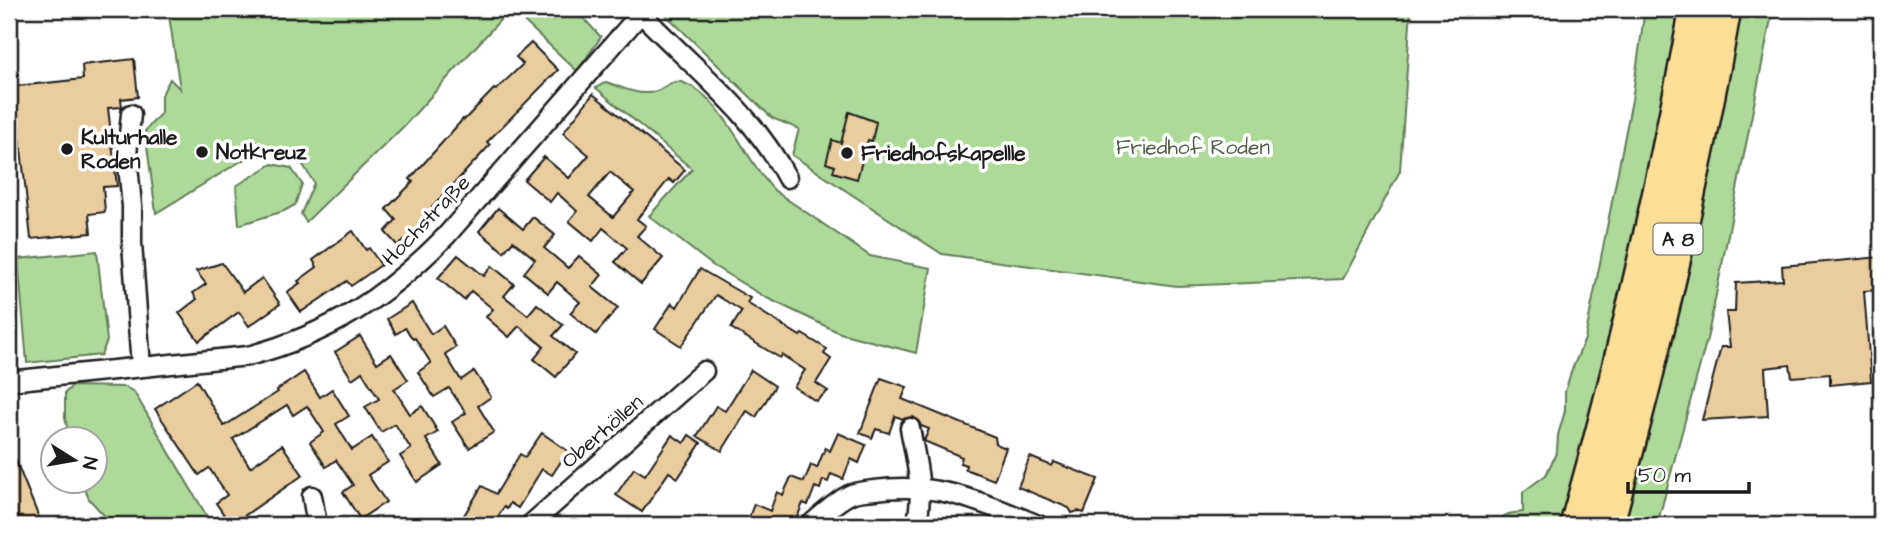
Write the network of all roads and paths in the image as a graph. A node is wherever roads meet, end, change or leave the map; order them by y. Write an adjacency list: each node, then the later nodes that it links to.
1 (1697, 9): 17 (highway, A 8)
2 (1724, 9): 18 (highway, A 8)
3 (639, 11): 5 (street); 6 (street, Hochstraße)
4 (131, 114): 6 (street)
5 (787, 178)
6 (141, 367): 8 (street, Hochstraße)
7 (704, 372): 13 (street, Oberhöllen)
8 (9, 381)
9 (910, 428): 10 (street)
10 (920, 486): 14 (street); 15 (street); 16 (street)
11 (312, 496): 12 (street)
12 (317, 525)
13 (530, 525)
14 (810, 525)
15 (916, 525)
16 (1038, 525)
17 (1577, 525)
18 (1605, 525)

